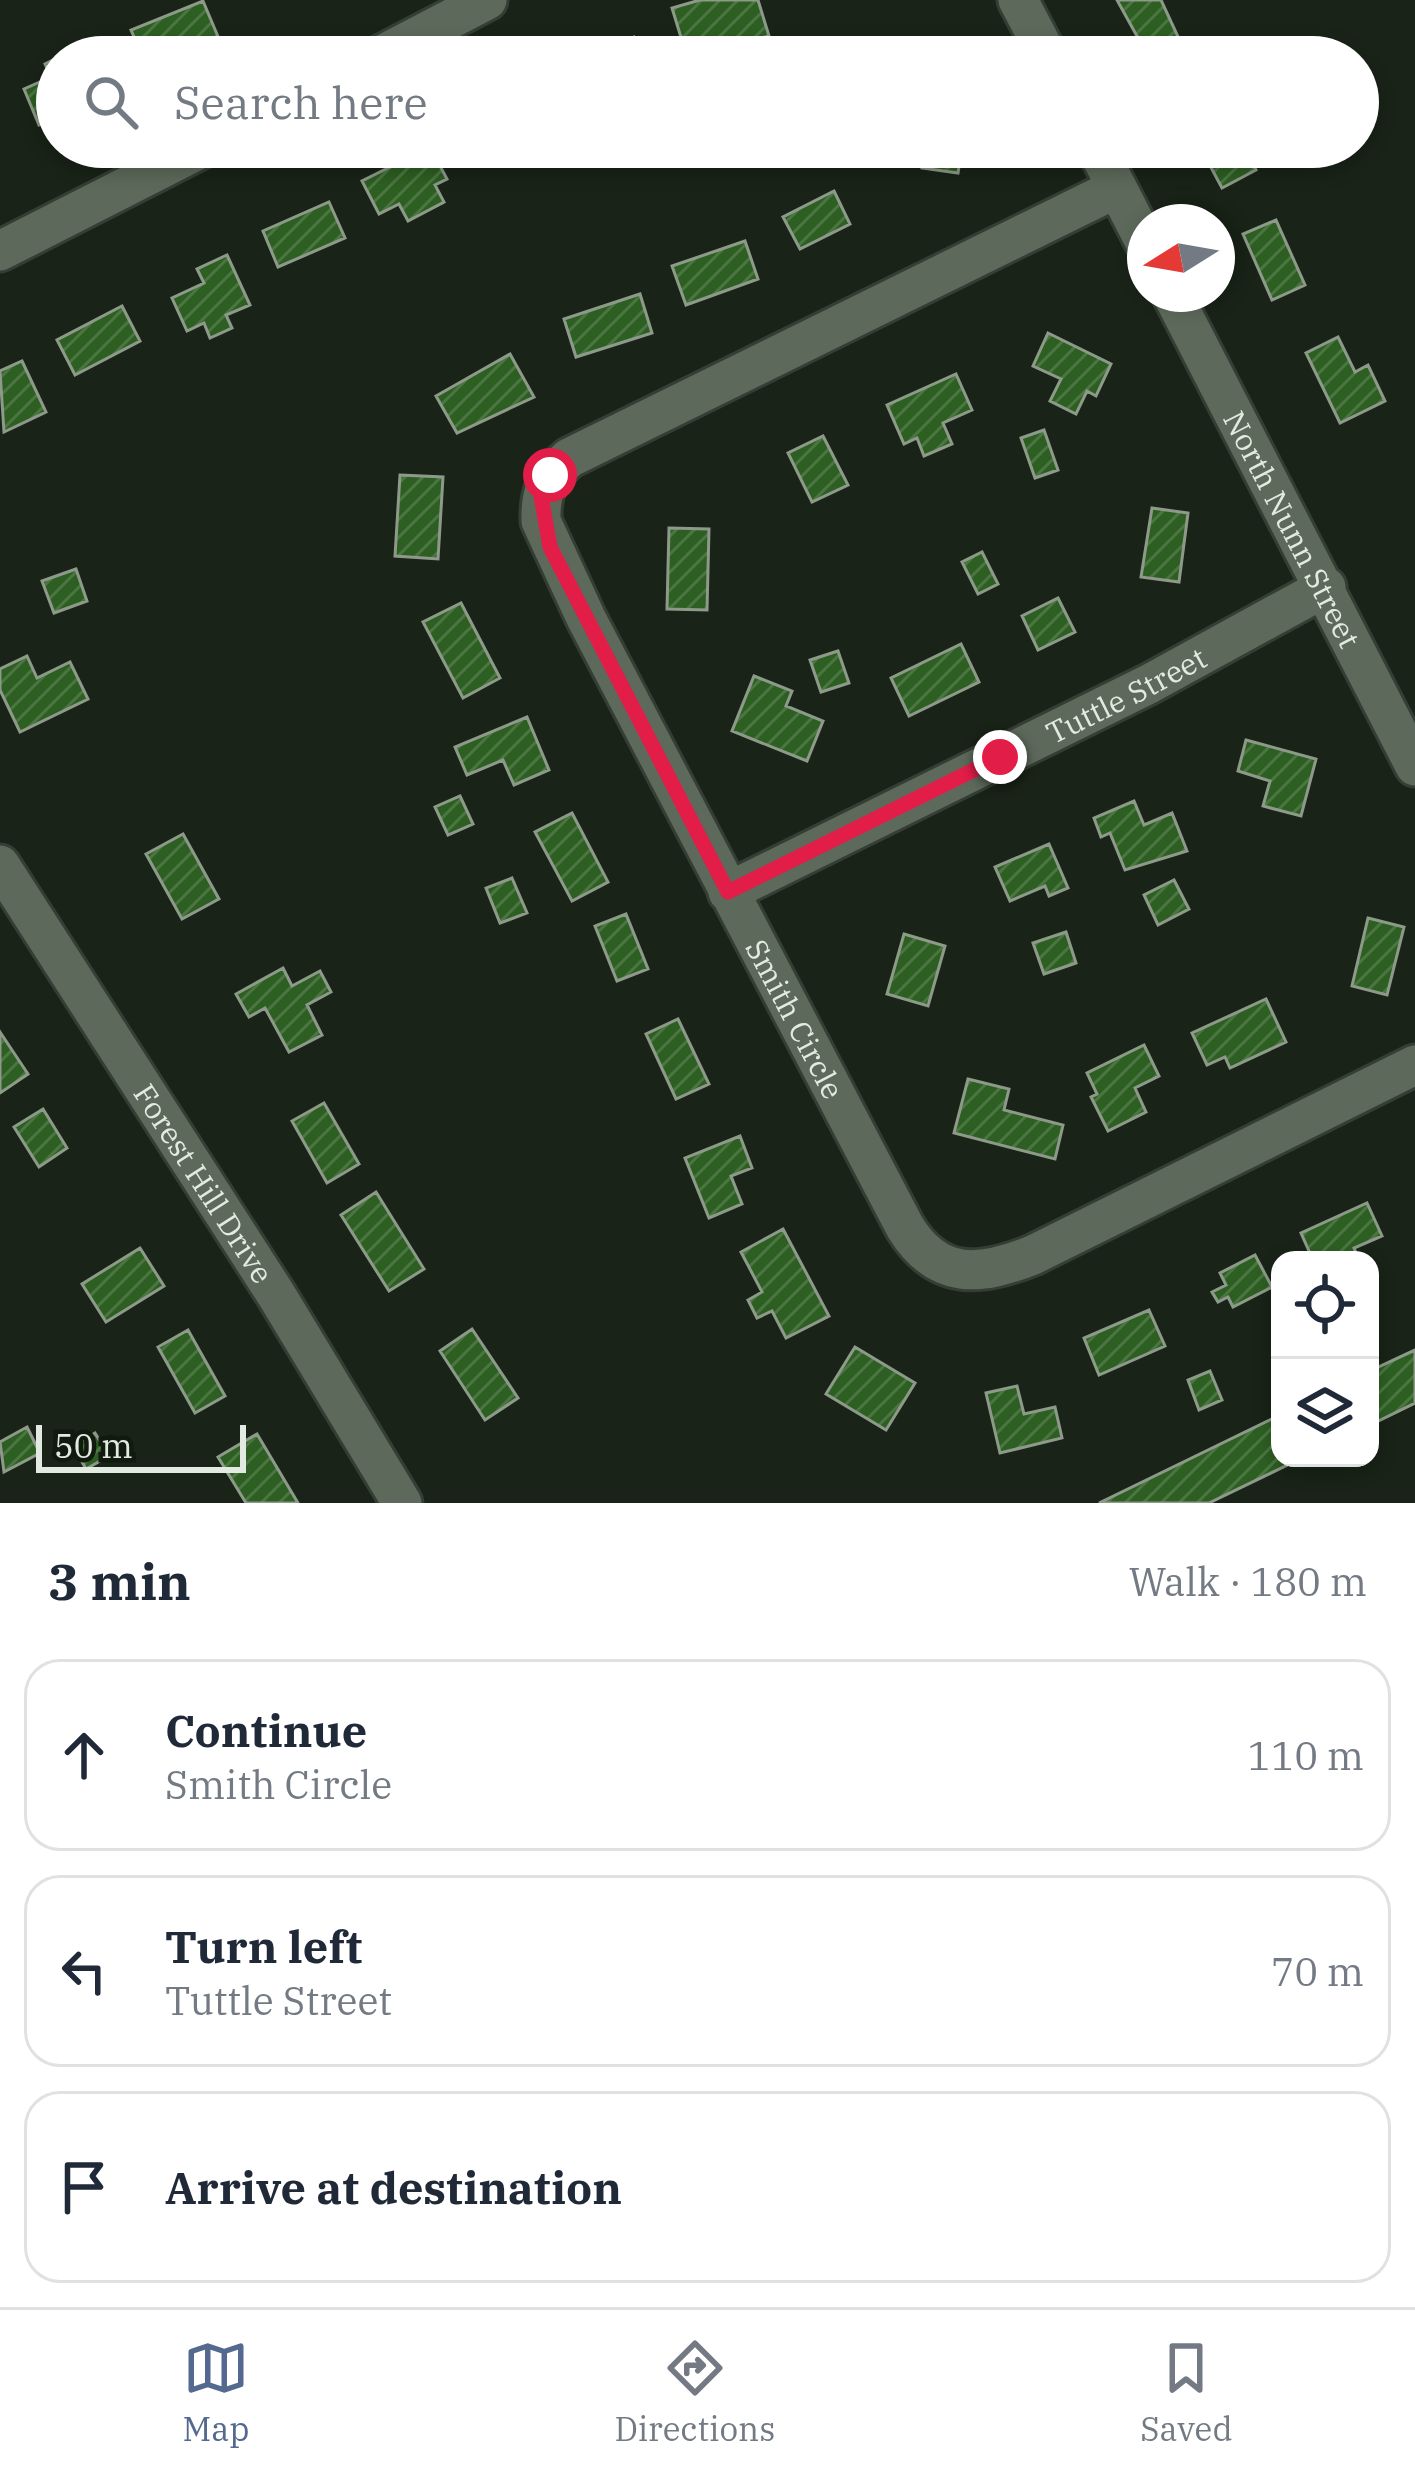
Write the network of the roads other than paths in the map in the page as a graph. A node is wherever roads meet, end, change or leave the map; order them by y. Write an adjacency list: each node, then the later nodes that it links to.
1 (487, 0): 3 (street)
2 (1018, 0): 4 (street)
3 (418, 36)
4 (1037, 36)
5 (163, 168): 9 (street)
6 (1107, 168): 7 (street)
7 (1117, 188): 8 (street); 14 (street, Smith Circle)
8 (1127, 207)
9 (0, 251)
10 (1181, 312): 11 (street, North Nunn Street)
11 (1326, 587): 12 (street, North Nunn Street); 14 (street, Tuttle Street)
12 (1415, 766)
13 (0, 866): 16 (street, Forest Hill Drive)
14 (728, 892): 15 (street, Smith Circle)
15 (1415, 1066)
16 (402, 1503)

